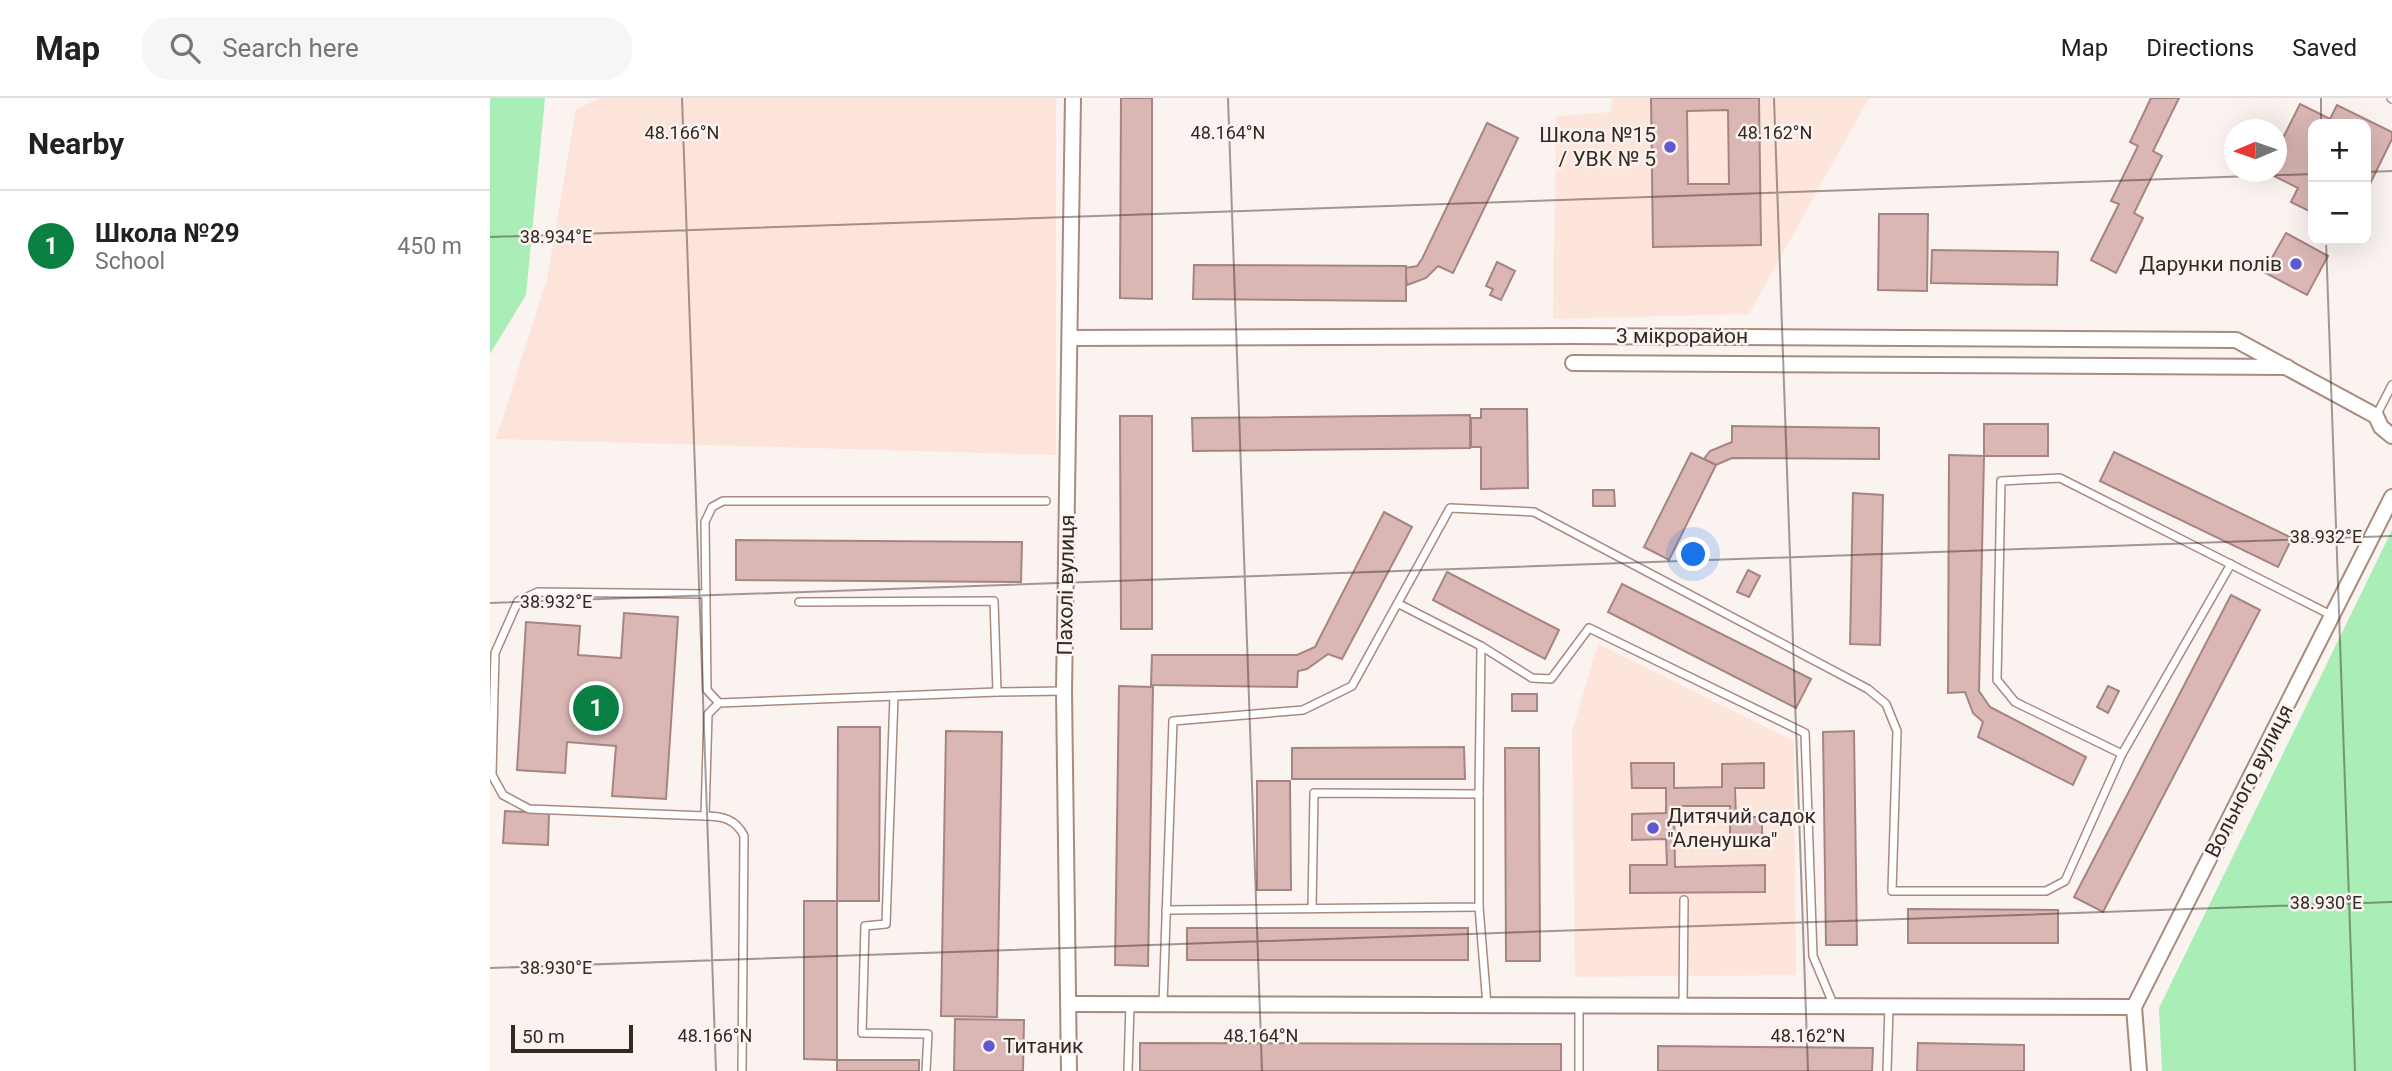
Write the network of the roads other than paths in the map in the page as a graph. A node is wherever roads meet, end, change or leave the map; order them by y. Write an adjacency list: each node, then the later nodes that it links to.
1 (1073, 98): 2 (street, Пахолі вулиця)
2 (1070, 338): 4 (street, 3 мікрорайон); 16 (street, Пахолі вулиця)
3 (1573, 363): 4 (street, 3 мікрорайон)
4 (2288, 368): 6 (street, 3 мікрорайон)
5 (2392, 385): 6 (lane)
6 (2376, 416): 7 (street, 3 мікрорайон)
7 (2392, 436)
8 (2392, 497): 14 (street, Вольного вулиця)
9 (1046, 501): 11 (lane)
10 (2231, 564): 14 (lane); 20 (lane); 20 (lane)
11 (706, 594): 19 (lane); 22 (lane)
12 (799, 602): 17 (lane)
13 (1399, 604): 15 (lane); 20 (lane); 26 (lane)
14 (2332, 616): 35 (street, Вольного вулиця)
15 (1481, 646): 21 (lane); 33 (lane)
16 (1065, 691): 17 (lane); 27 (street, Пахолі вулиця)
17 (997, 692): 18 (lane)
18 (894, 696): 19 (lane); 37 (lane)
19 (719, 703): 22 (lane)
20 (2122, 754)
21 (1479, 794): 24 (lane); 25 (lane)
22 (705, 816): 36 (lane)
23 (1685, 900): 32 (lane)
24 (1479, 907): 25 (lane); 30 (lane)
25 (1312, 909): 26 (lane)
26 (1166, 910): 29 (lane)
27 (1070, 1004): 28 (street); 38 (street, Пахолі вулиця)
28 (1130, 1004): 29 (street); 39 (lane)
29 (1163, 1004): 30 (street)
30 (1487, 1005): 31 (street)
31 (1579, 1005): 32 (street); 40 (lane)
32 (1683, 1005): 33 (street)
33 (1834, 1006): 34 (street)
34 (1889, 1006): 35 (street); 41 (lane)
35 (2134, 1007): 42 (street)
36 (742, 1071)
37 (926, 1071)
38 (1069, 1071)
39 (1128, 1071)
40 (1579, 1071)
41 (1887, 1071)
42 (2139, 1071)

